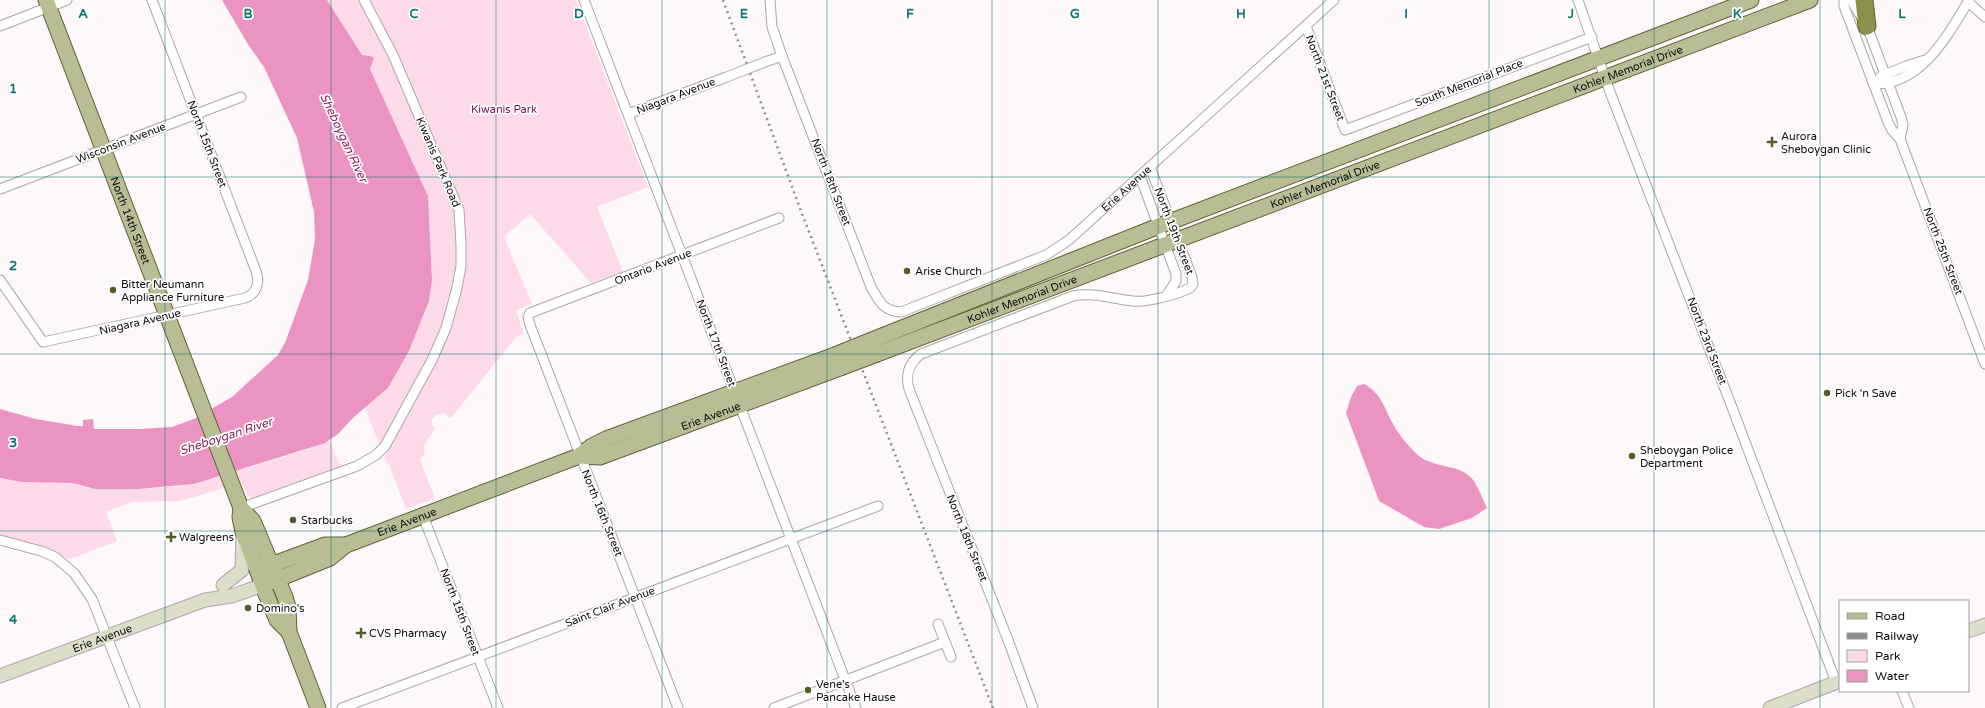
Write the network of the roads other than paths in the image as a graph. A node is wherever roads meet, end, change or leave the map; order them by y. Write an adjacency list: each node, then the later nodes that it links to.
1 (67, 0): 14 (street)
2 (152, 0): 26 (street, North 15th Street)
3 (364, 0): 50 (street, Kiwanis Park Road)
4 (584, 0): 27 (street, North 17th Street)
5 (770, 0): 20 (street, North 18th Street)
6 (1334, 0): 17 (street, Erie Avenue)
7 (1578, 0): 19 (street, North 23rd Street)
8 (1751, 0): 21 (main road, Kohler Memorial Drive)
9 (1810, 0): 22 (main road, Kohler Memorial Drive)
10 (1844, 0): 24 (street, North 25th Street)
11 (1851, 0): 18 (street, North 25th Street)
12 (1864, 0): 18 (highway)
13 (1969, 1): 15 (street); 23 (street)
14 (48, 3): 16 (street); 30 (main road, North 14th Street)
15 (1985, 17)
16 (0, 26)
17 (1306, 26): 28 (street, North 21st Street); 31 (street, Erie Avenue)
18 (1867, 26): 23 (street, North 25th Street)
19 (1592, 37): 21 (street, North 23rd Street); 28 (street, South Memorial Place)
20 (782, 56): 27 (street, Niagara Avenue, bridge); 41 (street, North 18th Street)
21 (1599, 58): 22 (street, North 23rd Street); 35 (main road, Kohler Memorial Drive)
22 (1605, 78): 36 (main road, Kohler Memorial Drive); 72 (street, North 23rd Street)
23 (1886, 78): 24 (street); 29 (street, North 25th Street)
24 (1873, 84): 29 (street, North 25th Street)
25 (242, 97): 26 (street, Wisconsin Avenue)
26 (196, 114): 30 (street, Wisconsin Avenue); 39 (street, North 15th Street)
27 (628, 114): 37 (street, North 17th Street)
28 (1345, 130)
29 (1900, 139): 46 (street, North 25th Street)
30 (104, 149): 33 (street, Wisconsin Avenue); 42 (main road, North 14th Street)
31 (1150, 167): 32 (street, Erie Avenue); 35 (street, North 19th Street)
32 (1140, 176): 35 (street, North 19th Street); 41 (street, Erie Avenue)
33 (0, 189)
34 (779, 218): 37 (street, Ontario Avenue)
35 (1165, 224): 36 (street, North 19th Street); 36 (street, North 19th Street); 44 (main road, Kohler Memorial Drive)
36 (1172, 242): 40 (street, North 19th Street); 40 (street, North 19th Street); 44 (main road, Kohler Memorial Drive)
37 (682, 256): 43 (street, Ontario Avenue); 47 (street, North 17th Street)
38 (0, 280): 42 (street, Niagara Avenue)
39 (256, 289): 42 (street, Niagara Avenue)
40 (1167, 295): 81 (street, North 18th Street)
41 (882, 306)
42 (167, 316): 50 (main road, North 14th Street)
43 (528, 316): 48 (street, North 16th Street)
44 (875, 347): 45 (main road, Kohler Memorial Drive, bridge)
45 (838, 361): 47 (main road, Erie Avenue)
46 (1985, 364)
47 (737, 398): 48 (main road, Erie Avenue); 53 (street, North 17th Street)
48 (580, 456): 51 (main road, Erie Avenue); 60 (street, North 16th Street)
49 (878, 506): 53 (street, Saint Clair Avenue)
50 (241, 508): 52 (main road, North 14th Street); 56 (main road, North 14th Street)
51 (423, 516): 55 (main road, Erie Avenue); 68 (street, North 15th Street)
52 (243, 532): 57 (main road, North 14th Street); 59 (main road)
53 (792, 539): 60 (street, Saint Clair Avenue); 71 (street, North 17th Street)
54 (0, 540): 66 (street)
55 (346, 545): 56 (main road, Erie Avenue); 58 (main road, Erie Avenue)
56 (272, 565): 57 (main road, Erie Avenue); 58 (main road, North 14th Street)
57 (260, 578): 58 (main road, Erie Avenue); 59 (main road, Erie Avenue); 61 (main road, Erie Avenue); 65 (main road, North 14th Street)
58 (278, 579): 65 (main road, North 14th Street)
59 (223, 585): 61 (main road, Erie Avenue)
60 (635, 597): 68 (street, Saint Clair Avenue); 78 (street, North 16th Street)
61 (205, 600): 66 (main road, Erie Avenue)
62 (938, 624): 67 (street)
63 (1985, 625): 64 (main road)
64 (1969, 631)
65 (289, 632): 75 (main road, North 14th Street)
66 (106, 635): 70 (main road, Erie Avenue); 74 (street)
67 (945, 642): 69 (street); 71 (street)
68 (478, 657): 76 (street, Saint Clair Avenue); 77 (street, North 15th Street)
69 (951, 657)
70 (0, 676)
71 (846, 681): 79 (street); 80 (street, North 17th Street)
72 (1838, 682): 82 (main road)
73 (1902, 692): 83 (street)
74 (135, 708)
75 (318, 708)
76 (342, 708)
77 (498, 708)
78 (678, 708)
79 (774, 708)
80 (856, 708)
81 (1033, 708)
82 (1773, 708)
83 (1909, 708)

